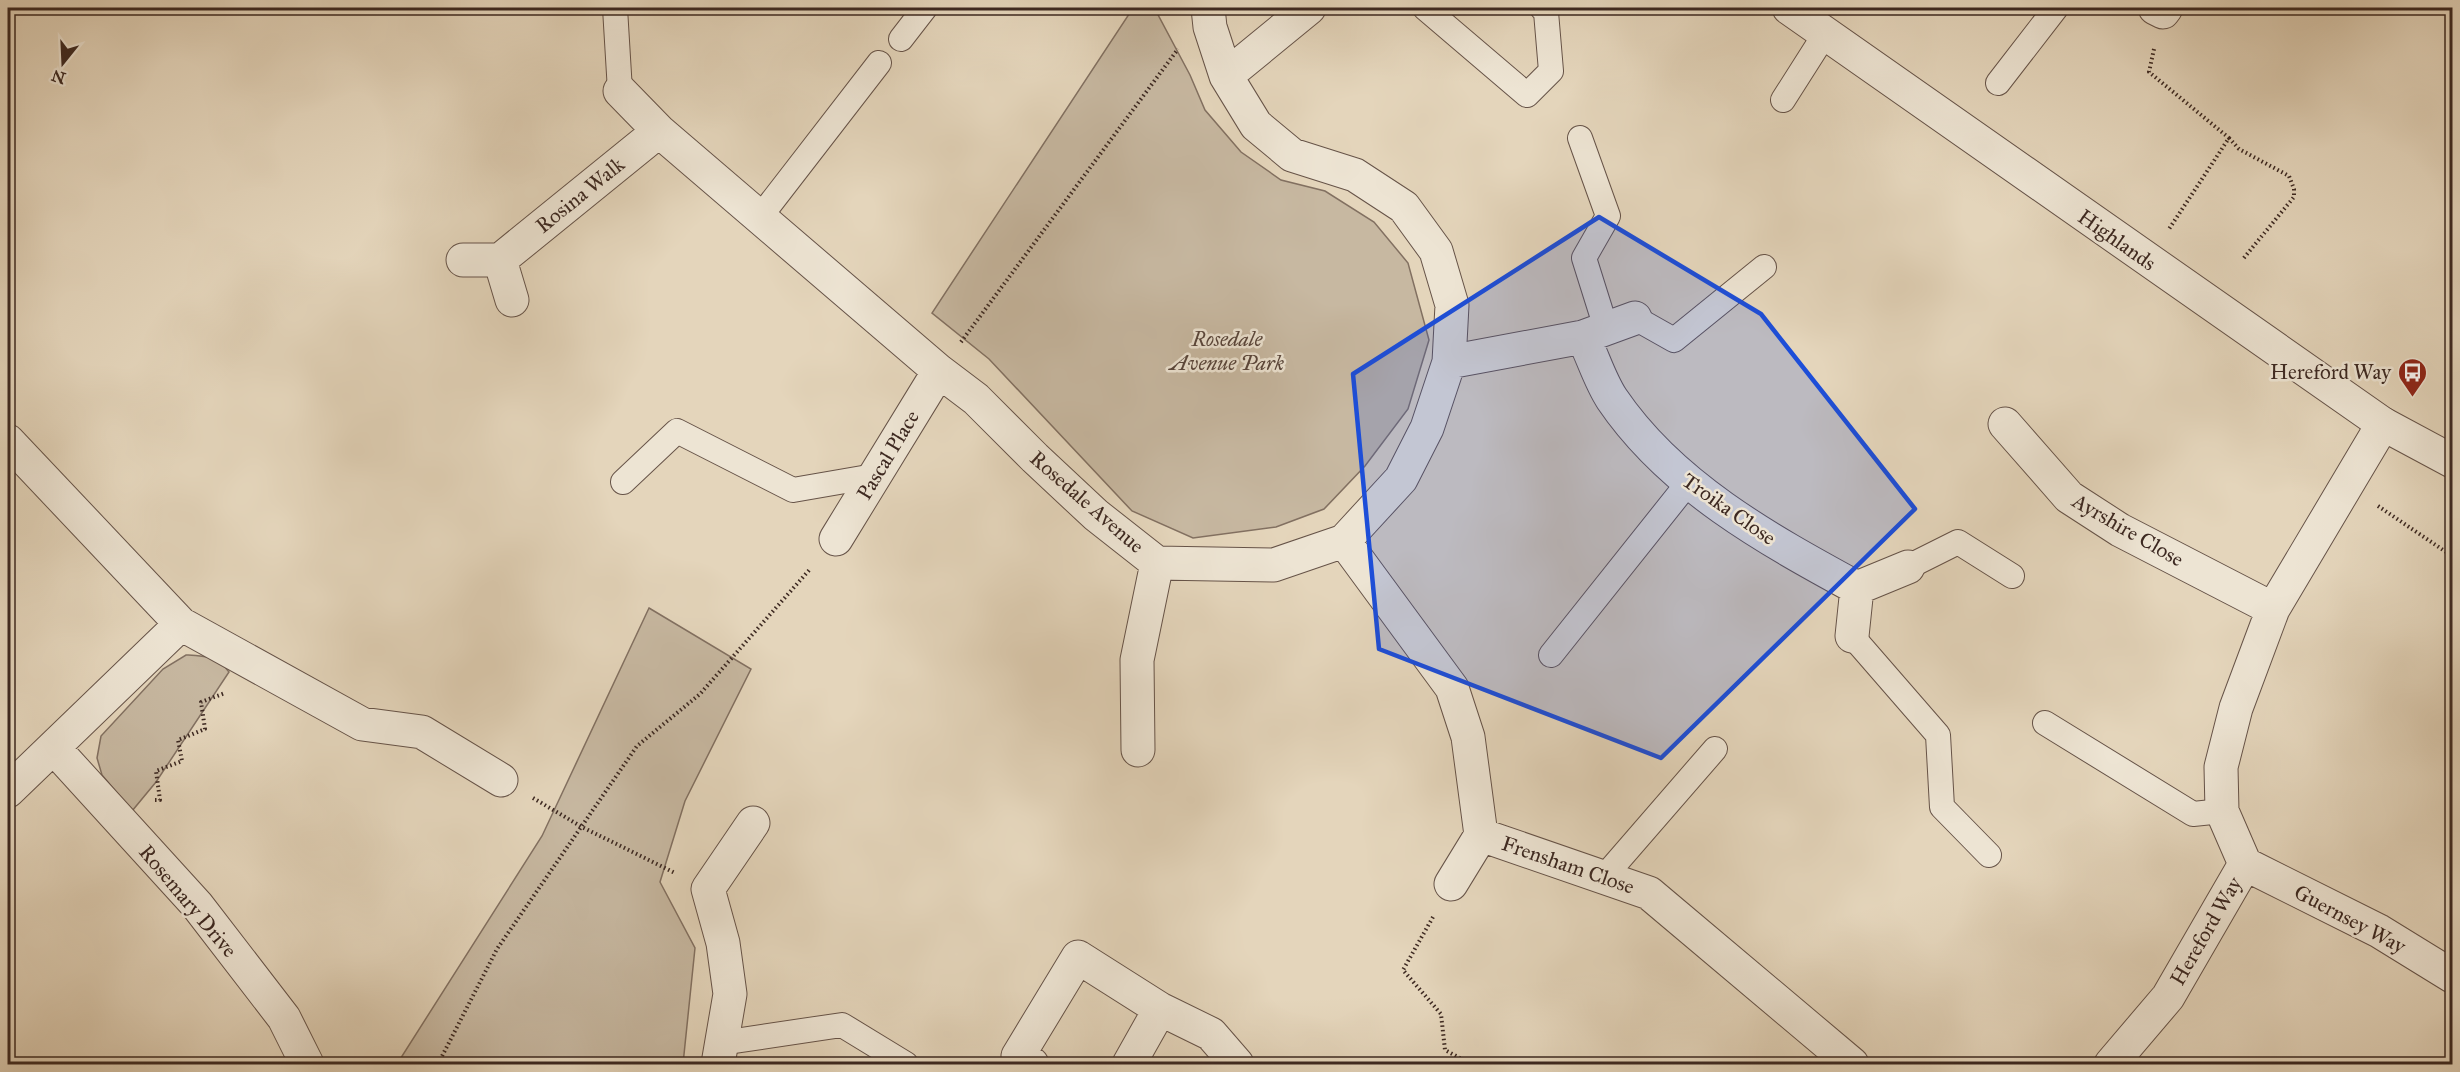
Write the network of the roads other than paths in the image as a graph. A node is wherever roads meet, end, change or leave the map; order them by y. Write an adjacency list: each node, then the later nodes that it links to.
1 (615, 8): 14 (lane)
2 (925, 8): 10 (lane)
3 (1309, 8): 12 (street)
4 (1425, 8): 5 (lane)
5 (1542, 8)
6 (1789, 8): 9 (street, Highlands)
7 (2056, 8): 13 (lane)
8 (1209, 17): 12 (street, Rosedale Avenue)
9 (1825, 34): 15 (lane); 27 (street, Highlands)
10 (901, 39)
11 (879, 63): 18 (lane)
12 (1226, 76): 24 (street, Rosedale Avenue)
13 (1998, 83)
14 (620, 91): 16 (street, Rosedale Avenue)
15 (1783, 100)
16 (659, 131): 18 (street, Rosedale Avenue); 20 (street, Rosina Walk)
17 (1580, 138): 23 (lane)
18 (760, 217): 25 (street, Rosedale Avenue)
19 (463, 260): 20 (street)
20 (500, 260): 22 (street)
21 (1764, 267): 23 (lane)
22 (512, 300)
23 (1608, 327): 24 (street); 32 (street, Troika Close)
24 (1449, 363): 34 (street, Rosedale Avenue)
25 (939, 371): 30 (street, Pascal Place); 35 (street, Rosedale Avenue)
26 (2005, 424): 39 (street, Ayrshire Close)
27 (2383, 424): 29 (street, Highlands); 39 (street, Hereford Way)
28 (8, 441): 40 (street)
29 (2452, 461)
30 (874, 476): 31 (lane); 33 (street, Pascal Place)
31 (623, 482)
32 (1688, 483): 38 (street, Troika Close); 42 (lane)
33 (836, 539)
34 (1344, 541): 35 (street, Rosedale Avenue); 51 (street, Frensham Close)
35 (1157, 563): 46 (street)
36 (1908, 567): 37 (lane); 38 (street)
37 (2012, 576)
38 (1857, 588): 41 (street)
39 (2272, 609): 49 (street, Hereford Way)
40 (180, 624): 44 (street); 47 (street)
41 (1852, 636): 52 (lane)
42 (1551, 655)
43 (2045, 723): 49 (lane)
44 (54, 748): 48 (street); 60 (street, Rosemary Drive)
45 (1715, 749): 54 (lane)
46 (1138, 750)
47 (501, 780)
48 (8, 791)
49 (2222, 811): 53 (street, Hereford Way)
50 (753, 823): 58 (street)
51 (1481, 835): 54 (street, Frensham Close); 55 (street)
52 (1989, 855)
53 (2245, 864): 56 (street, Guernsey Way); 65 (street, Hereford Way)
54 (1604, 878): 59 (street, Frensham Close)
55 (1451, 884)
56 (2452, 976)
57 (1160, 1009): 62 (street); 63 (street); 64 (street)
58 (719, 1054): 61 (lane)
59 (1852, 1064)
60 (307, 1065)
61 (906, 1065)
62 (1032, 1065)
63 (1130, 1065)
64 (1237, 1065)
65 (2111, 1065)

